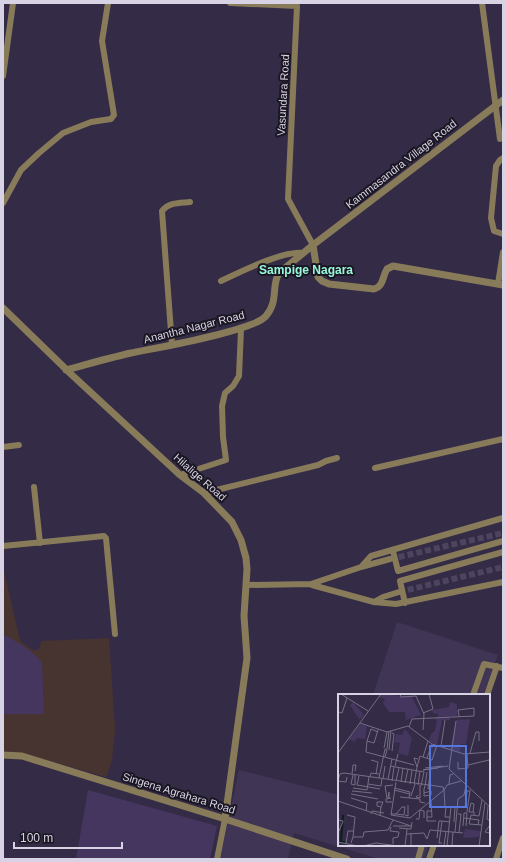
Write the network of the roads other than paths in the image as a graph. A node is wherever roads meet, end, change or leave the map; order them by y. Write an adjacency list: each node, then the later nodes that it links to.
1 (13, 3): 6 (street)
2 (108, 3): 13 (street)
3 (230, 3): 5 (street, Vasundara Road)
4 (482, 3): 8 (street)
5 (282, 4): 15 (street, Vasundara Road)
6 (3, 76)
7 (503, 100): 8 (street, Kammasandra Village Road)
8 (495, 106): 9 (street); 15 (street, Kammasandra Village Road)
9 (500, 115): 10 (street)
10 (500, 139)
11 (503, 158): 14 (street)
12 (190, 202): 22 (street)
13 (3, 203)
14 (503, 234)
15 (313, 246): 17 (street, Anantha Nagar Road); 19 (street)
16 (503, 252): 19 (street)
17 (303, 253): 18 (street); 21 (street, Anantha Nagar Road)
18 (221, 281)
19 (500, 285)
20 (3, 308): 23 (street, Hilalige Road)
21 (241, 329): 22 (street, Anantha Nagar Road); 29 (street)
22 (172, 345): 23 (street, Anantha Nagar Road)
23 (66, 370): 29 (street, Hilalige Road)
24 (503, 439): 28 (street)
25 (19, 445): 26 (street)
26 (3, 447)
27 (337, 458): 31 (street)
28 (375, 468)
29 (180, 474): 31 (street, Hilalige Road)
30 (34, 487): 34 (street)
31 (204, 493): 42 (street, Hilalige Road)
32 (503, 518): 36 (street)
33 (503, 541): 36 (street)
34 (40, 542): 35 (street); 46 (street)
35 (3, 546)
36 (393, 551): 39 (street)
37 (503, 552): 45 (street)
38 (390, 559): 39 (street)
39 (361, 567): 41 (street)
40 (503, 582): 45 (street)
41 (311, 584): 42 (street); 44 (street)
42 (246, 585): 51 (street, Hilalige Road)
43 (399, 592): 44 (street)
44 (374, 602): 45 (street)
45 (405, 603)
46 (115, 634)
47 (500, 667): 48 (street); 49 (street)
48 (473, 694)
49 (487, 694)
50 (3, 755): 51 (street, Singena Agrahara Road)
51 (225, 819): 55 (street); 56 (street, Singena Agrahara Road)
52 (503, 838): 59 (street)
53 (422, 846): 57 (street)
54 (434, 846): 58 (street)
55 (217, 859)
56 (347, 859)
57 (418, 859)
58 (429, 859)
59 (496, 859)

